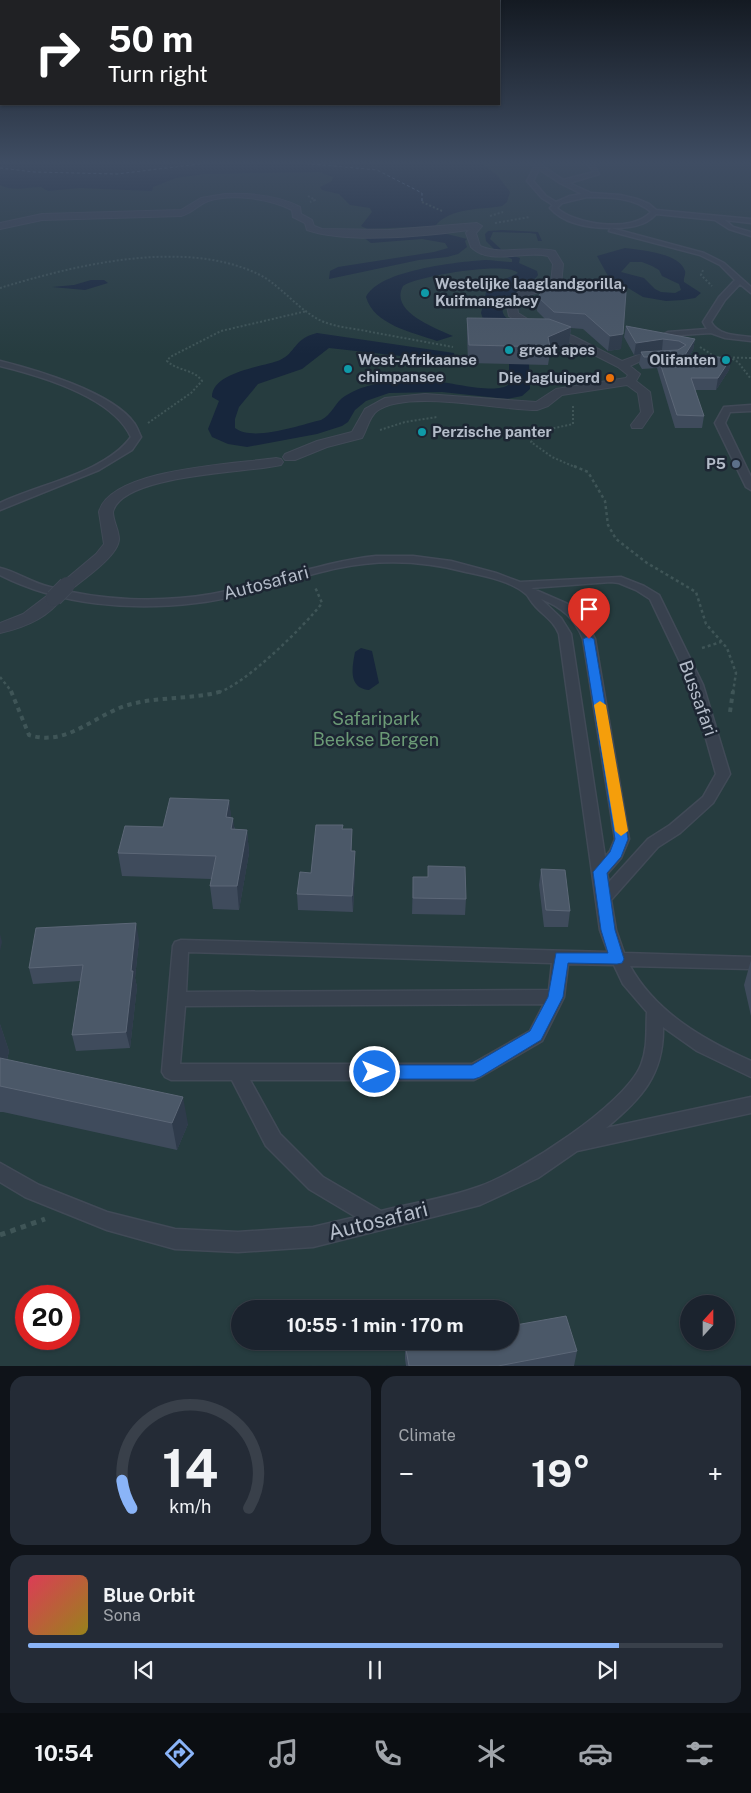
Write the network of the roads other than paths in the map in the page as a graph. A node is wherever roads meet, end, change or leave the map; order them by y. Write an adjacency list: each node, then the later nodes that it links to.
1 (310, 226): 14 (street)
2 (595, 226): 6 (lane)
3 (728, 226): 4 (lane)
4 (751, 234)
5 (655, 235): 6 (lane)
6 (679, 248): 7 (lane)
7 (739, 281): 8 (lane); 9 (lane)
8 (751, 292)
9 (712, 331): 10 (lane); 11 (lane)
10 (668, 334)
11 (751, 339)
12 (676, 357): 14 (street)
13 (0, 363): 19 (lane)
14 (622, 365): 15 (street)
15 (629, 381): 17 (street); 23 (street, bridge)
16 (751, 408): 18 (lane)
17 (637, 425)
18 (751, 487)
19 (0, 506)
20 (0, 571): 21 (lane, Autosafari)
21 (516, 585): 22 (lane, Autosafari); 25 (lane, Bussafari)
22 (530, 592): 24 (lane, Autosafari); 24 (lane, Autosafari)
23 (0, 628)
24 (600, 872): 25 (lane, Autosafari)
25 (604, 898): 27 (lane, Autosafari)
26 (561, 957): 27 (lane); 29 (lane); 30 (lane)
27 (617, 959): 28 (lane); 31 (lane, Autosafari)
28 (751, 963)
29 (556, 997): 30 (lane); 33 (lane)
30 (177, 999): 33 (lane)
31 (655, 1012): 32 (lane, Autosafari); 35 (lane)
32 (751, 1070)
33 (237, 1072): 37 (lane)
34 (751, 1105): 35 (lane, Autosafari)
35 (573, 1143): 37 (lane, Autosafari)
36 (0, 1172): 37 (lane, Autosafari)
37 (378, 1220)

